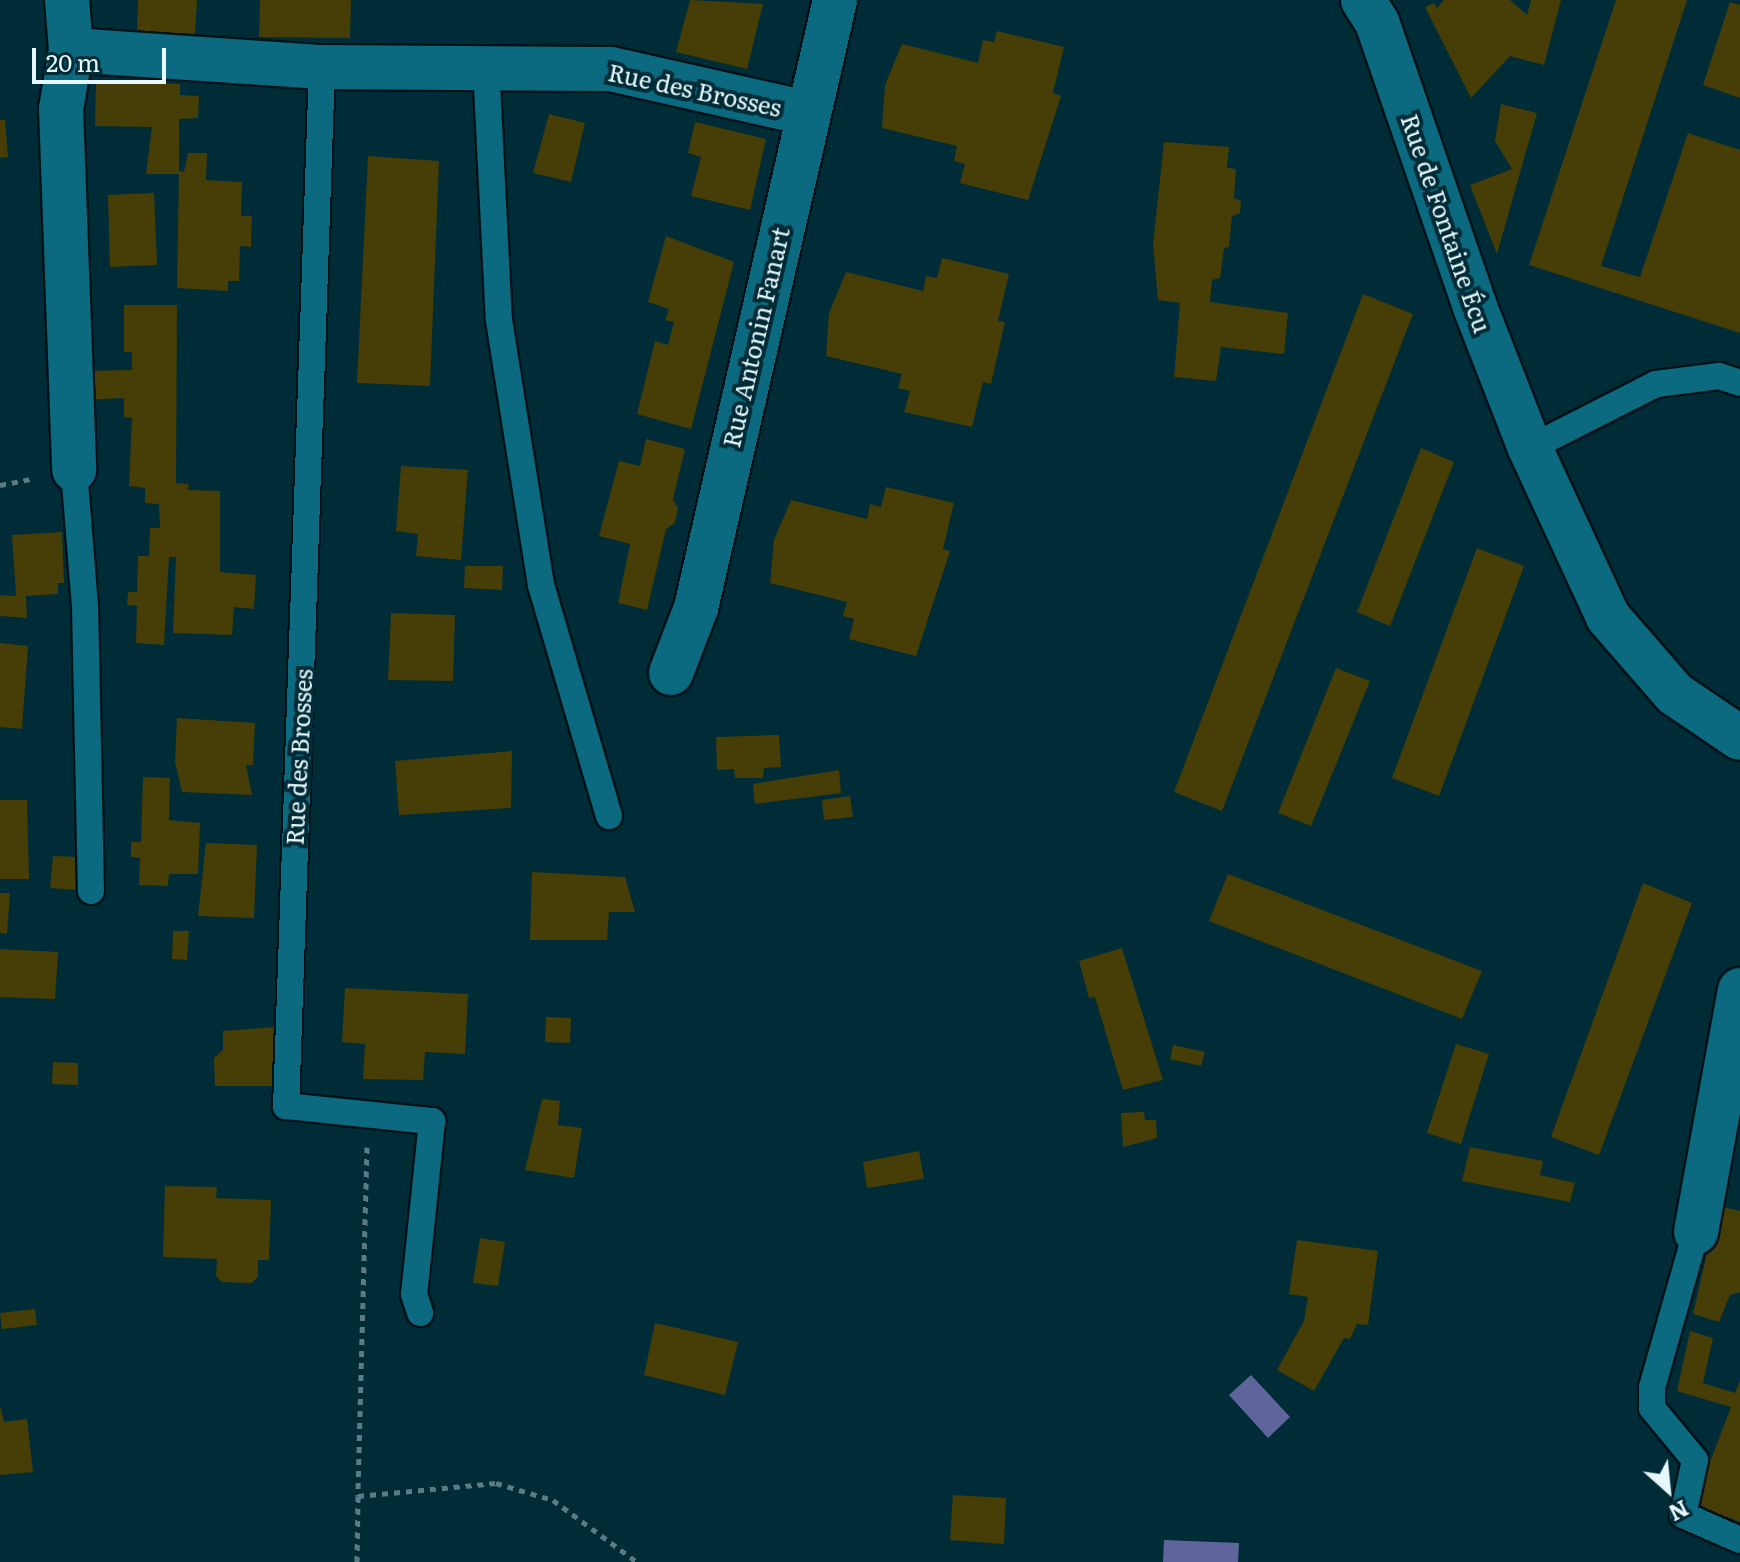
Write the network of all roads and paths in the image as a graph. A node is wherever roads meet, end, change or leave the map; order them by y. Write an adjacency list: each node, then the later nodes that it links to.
1 (67, 0): 4 (street)
2 (835, 0): 7 (street, Rue Antonin Fanart)
3 (1363, 0): 9 (street, Rue de Fontaine Écu)
4 (71, 50): 6 (street, Rue des Brosses); 10 (street)
5 (486, 66): 6 (street, Rue des Brosses); 7 (street, Rue des Brosses); 13 (lane)
6 (322, 67): 16 (lane, Rue des Brosses)
7 (807, 113): 11 (street, Rue Antonin Fanart)
8 (1740, 383): 9 (lane)
9 (1530, 448): 12 (street, Rue de Fontaine Écu)
10 (74, 470): 14 (lane)
11 (671, 673)
12 (1740, 738)
13 (609, 816)
14 (91, 891)
15 (1740, 990): 17 (street)
16 (354, 1111): 18 (lane, Rue des Brosses); 19 (path)
17 (1696, 1232): 20 (lane)
18 (420, 1313)
19 (358, 1496): 21 (path); 22 (path)
20 (1740, 1540)
21 (357, 1562)
22 (637, 1562)

